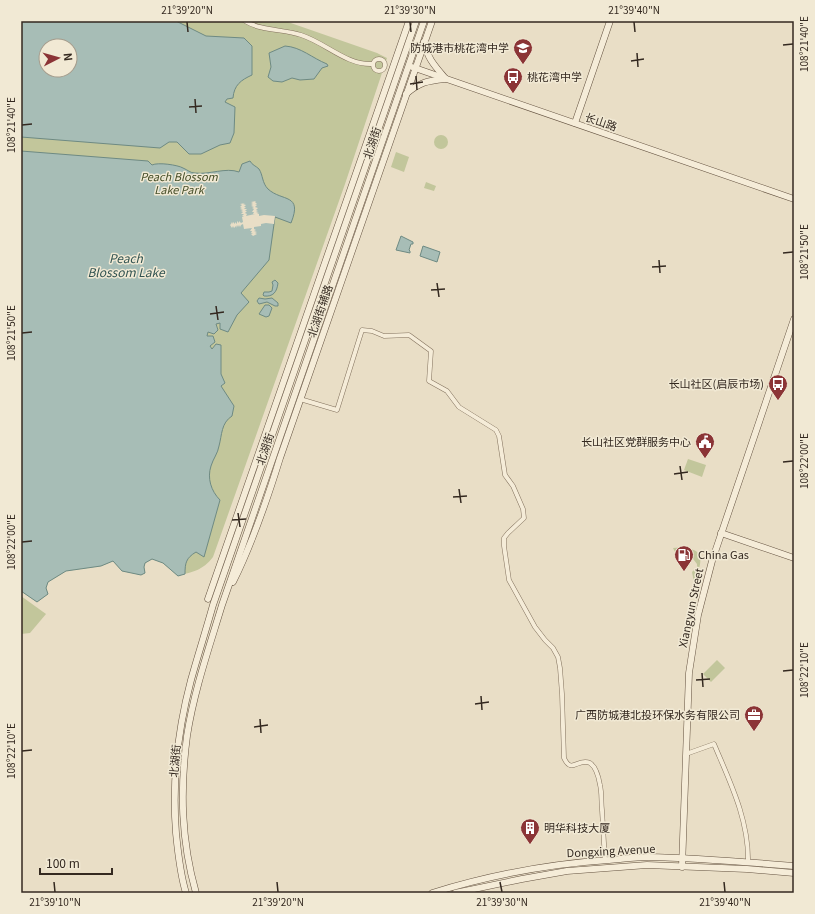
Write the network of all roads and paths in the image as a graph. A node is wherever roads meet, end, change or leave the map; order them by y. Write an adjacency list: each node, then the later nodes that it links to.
1 (245, 21): 8 (street)
2 (409, 21): 9 (main road, 北湖街辅路)
3 (416, 21): 11 (main road, 北湖街)
4 (424, 21): 7 (main road); 12 (main road, 北湖街)
5 (432, 21): 7 (main road)
6 (610, 21): 15 (main road)
7 (424, 42): 12 (main road); 13 (main road)
8 (372, 64): 10 (street); 10 (street)
9 (394, 64): 10 (street); 11 (street); 24 (main road, 北湖街辅路)
10 (385, 65)
11 (401, 65): 12 (main road, 长山路); 32 (main road, 北湖街)
12 (412, 67): 13 (main road, 长山路); 14 (main road); 16 (main road, 北湖街)
13 (446, 79): 14 (main road); 15 (main road, 长山路)
14 (406, 94): 16 (main road)
15 (575, 123): 17 (main road, 长山路)
16 (375, 174): 19 (main road, 北湖街)
17 (794, 199)
18 (794, 319): 22 (main road, Xiangyun Street)
19 (314, 350): 20 (main road, 北湖街辅路); 21 (main road, 北湖街)
20 (300, 399): 21 (main road, 北湖街辅路); 27 (street)
21 (288, 423): 33 (main road, 北湖街)
22 (721, 533): 23 (main road); 25 (main road, Xiangyun Street)
23 (794, 558)
24 (208, 599)
25 (686, 754): 26 (main road, Xiangyun Street); 28 (street)
26 (682, 858): 27 (main road, Dongxing Avenue); 28 (main road, Dongxing Avenue); 29 (main road, Xiangyun Street)
27 (605, 860): 34 (main road, Dongxing Avenue)
28 (748, 862): 30 (main road, Dongxing Avenue)
29 (682, 866): 31 (main road, Dongxing Avenue); 35 (main road, Dongxing Avenue)
30 (794, 866)
31 (794, 874)
32 (186, 893)
33 (196, 893)
34 (432, 893)
35 (455, 893)

